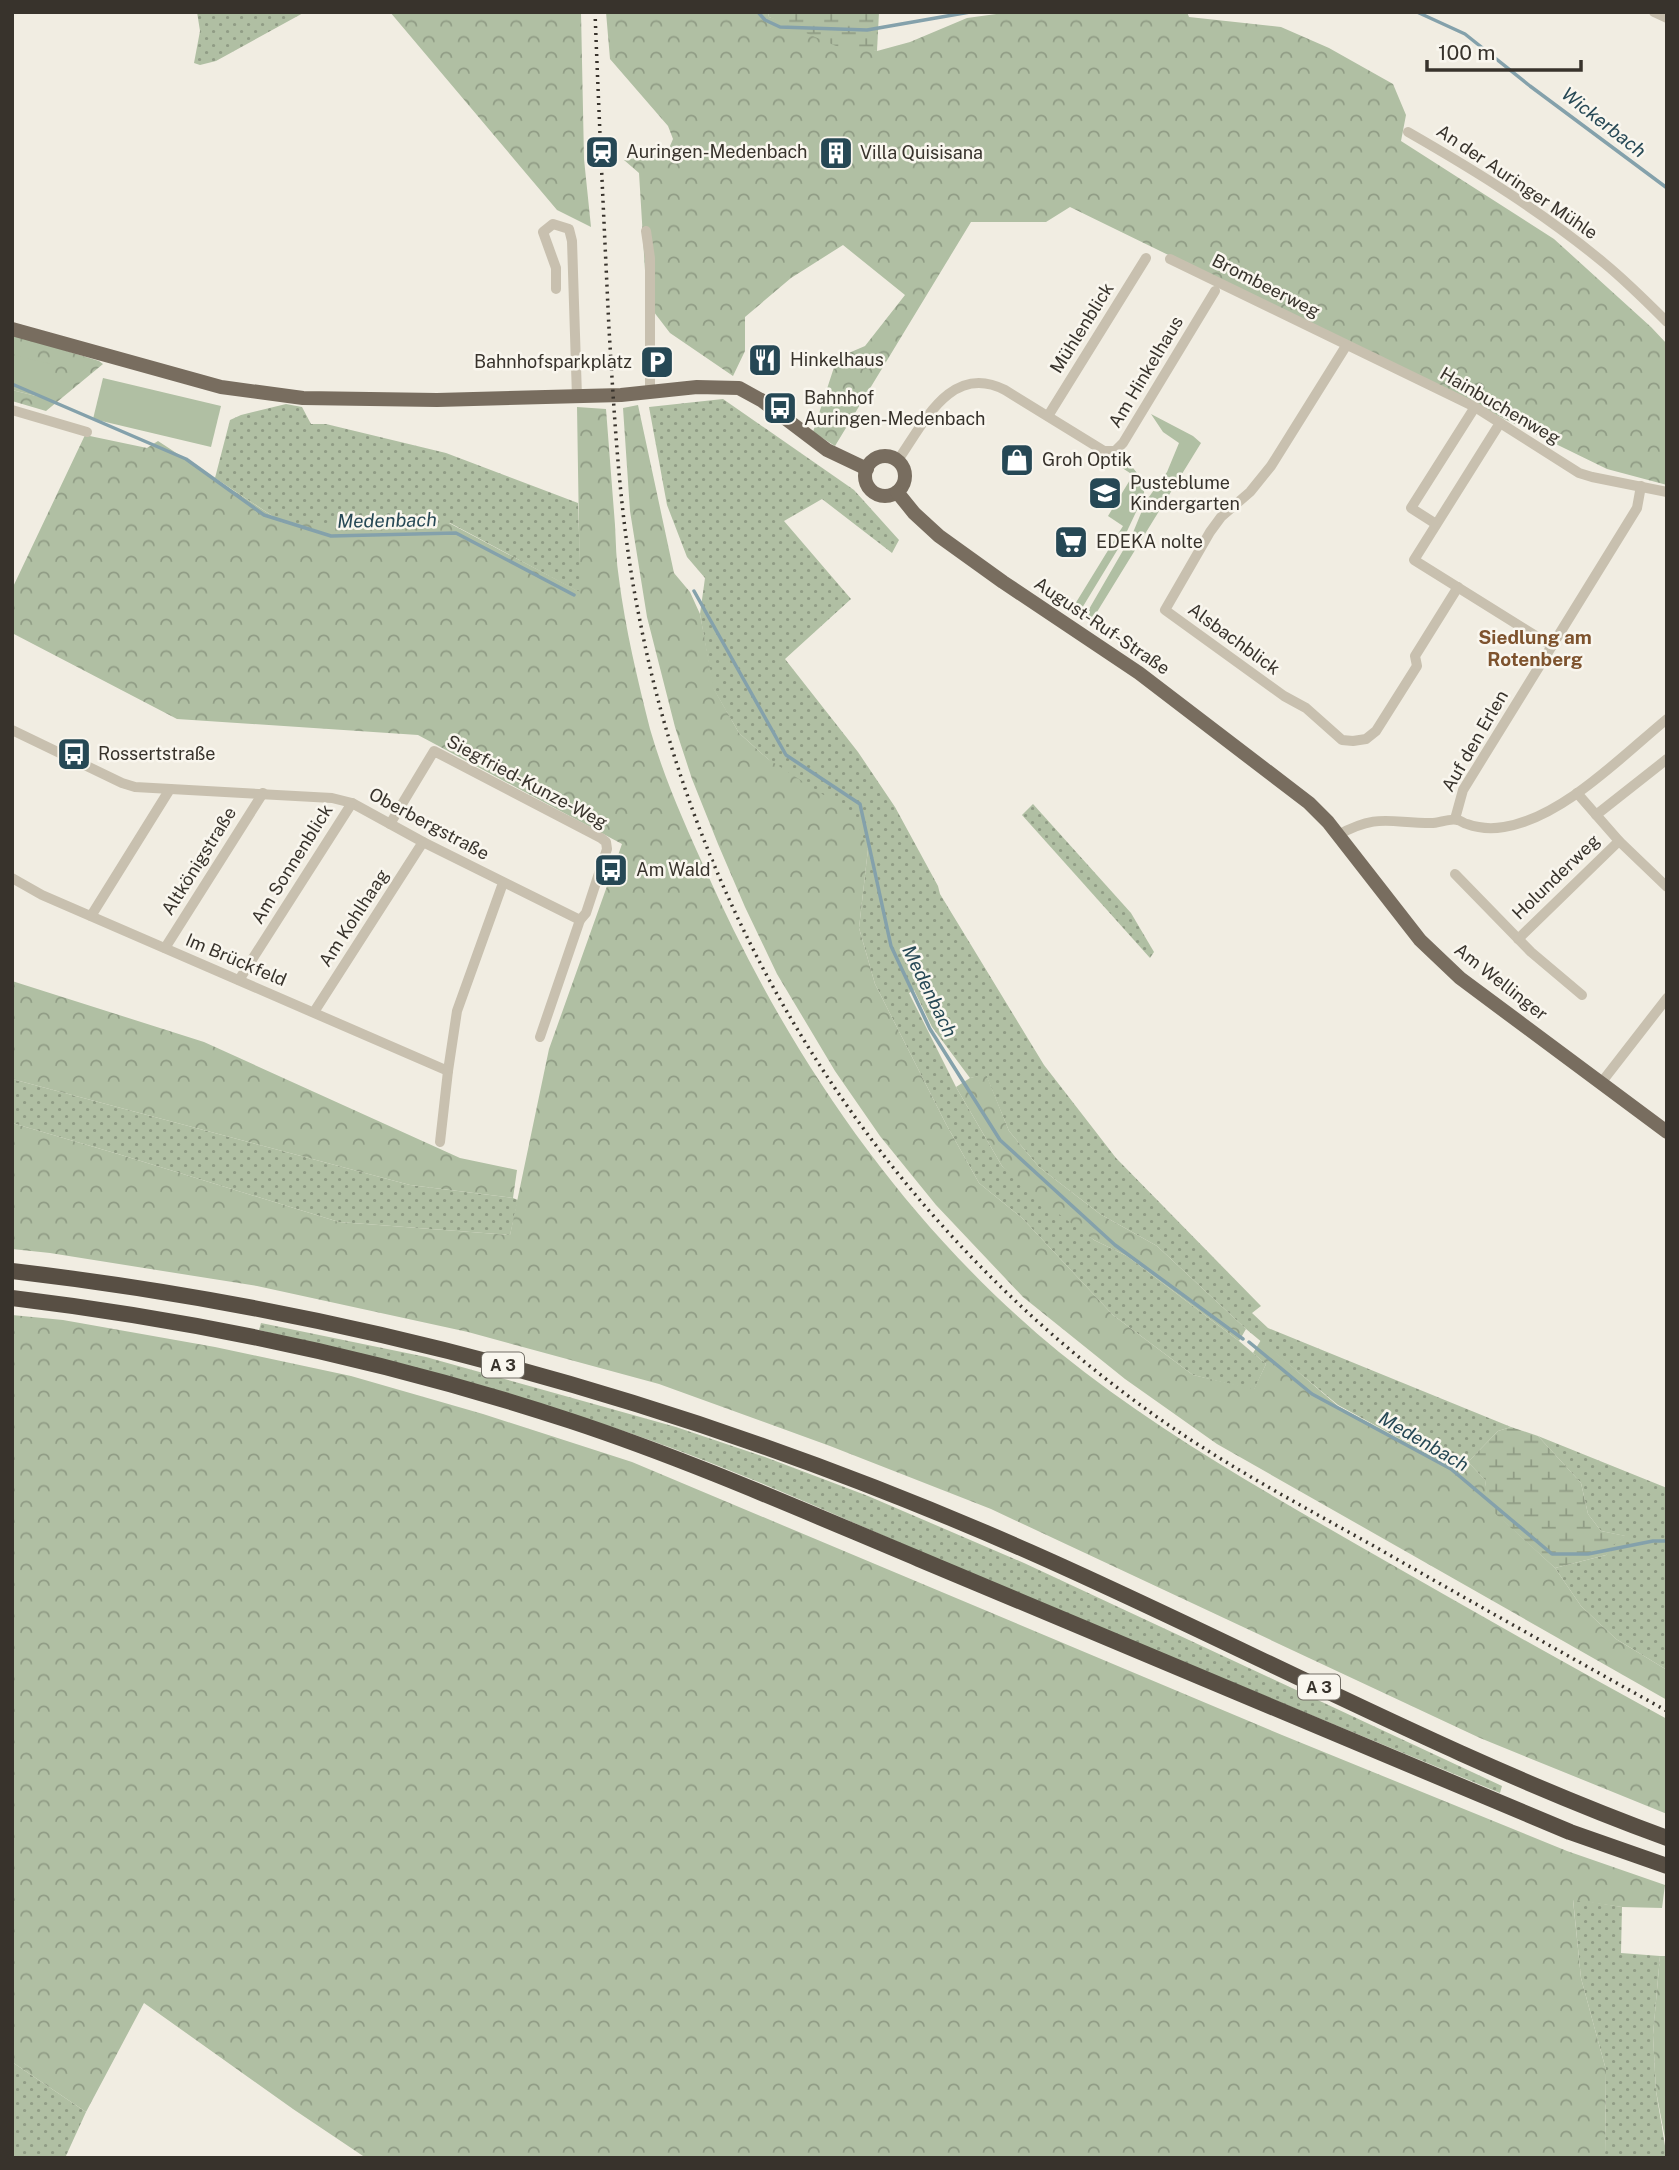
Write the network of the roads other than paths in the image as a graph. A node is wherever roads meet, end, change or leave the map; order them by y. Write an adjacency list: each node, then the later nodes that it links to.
1 (1654, 12): 2 (street)
2 (1667, 18)
3 (1408, 132): 9 (street, An der Auringer Mühle)
4 (646, 231): 12 (street)
5 (1146, 258): 16 (street, Mühlenblick)
6 (1170, 259): 11 (street, Brombeerweg)
7 (556, 289): 13 (street)
8 (1215, 291): 16 (street, Am Hinkelhaus)
9 (1667, 322)
10 (12, 329): 13 (main road)
11 (1346, 346): 14 (street, Hainbuchenweg); 25 (street, Alsbachblick)
12 (650, 393): 13 (main road); 20 (main road)
13 (577, 397)
14 (1475, 407): 17 (street, Hainbuchenweg); 24 (street)
15 (12, 410): 18 (street)
16 (1048, 416): 19 (street, Am Hinkelhaus)
17 (1500, 423): 21 (street, Hainbuchenweg); 24 (street)
18 (87, 432)
19 (898, 460): 20 (main road); 22 (main road)
20 (867, 469): 22 (main road)
21 (1641, 486): 23 (street, Hainbuchenweg); 26 (street, Auf den Erlen)
22 (897, 492): 37 (main road, August-Ruf-Straße)
23 (1667, 492)
24 (1436, 524): 25 (street)
25 (1458, 587): 26 (street)
26 (1552, 646): 35 (street, Auf den Erlen)
27 (1667, 719): 32 (street)
28 (12, 730): 30 (street, Oberbergstraße)
29 (1667, 759): 34 (street)
30 (170, 789): 31 (street, Oberbergstraße); 44 (street)
31 (263, 793): 33 (street, Oberbergstraße); 47 (street, Altkönigstraße)
32 (1577, 793): 34 (street); 35 (street)
33 (352, 803): 36 (street, Oberbergstraße); 48 (street, Am Sonnenblick)
34 (1596, 815): 38 (street)
35 (1455, 819): 37 (street)
36 (390, 824): 39 (street, Oberbergstraße); 45 (street, Siegfried-Kunze-Weg)
37 (1338, 835): 54 (main road, Am Wellinger)
38 (1619, 841): 43 (street); 46 (street, Holunderweg)
39 (423, 842): 42 (street, Oberbergstraße); 51 (street, Am Kohlhaag)
40 (1455, 874): 46 (street, Holunderweg)
41 (12, 878): 44 (street, Im Brückfeld)
42 (503, 883): 45 (street, Oberbergstraße); 53 (street)
43 (1667, 887)
44 (91, 916): 47 (street, Im Brückfeld)
45 (580, 920): 52 (street)
46 (1518, 939): 49 (street, Holunderweg)
47 (165, 948): 48 (street, Im Brückfeld)
48 (239, 980): 51 (street, Im Brückfeld)
49 (1582, 995)
50 (1667, 998): 54 (street)
51 (314, 1012): 53 (street, Im Brückfeld)
52 (540, 1037)
53 (448, 1071): 56 (street)
54 (1601, 1083): 55 (main road, Am Wellinger)
55 (1667, 1132)
56 (440, 1142)
57 (12, 1271): 59 (highway, A 3)
58 (12, 1298): 60 (highway, A 3)
59 (1667, 1838)
60 (1667, 1866)

